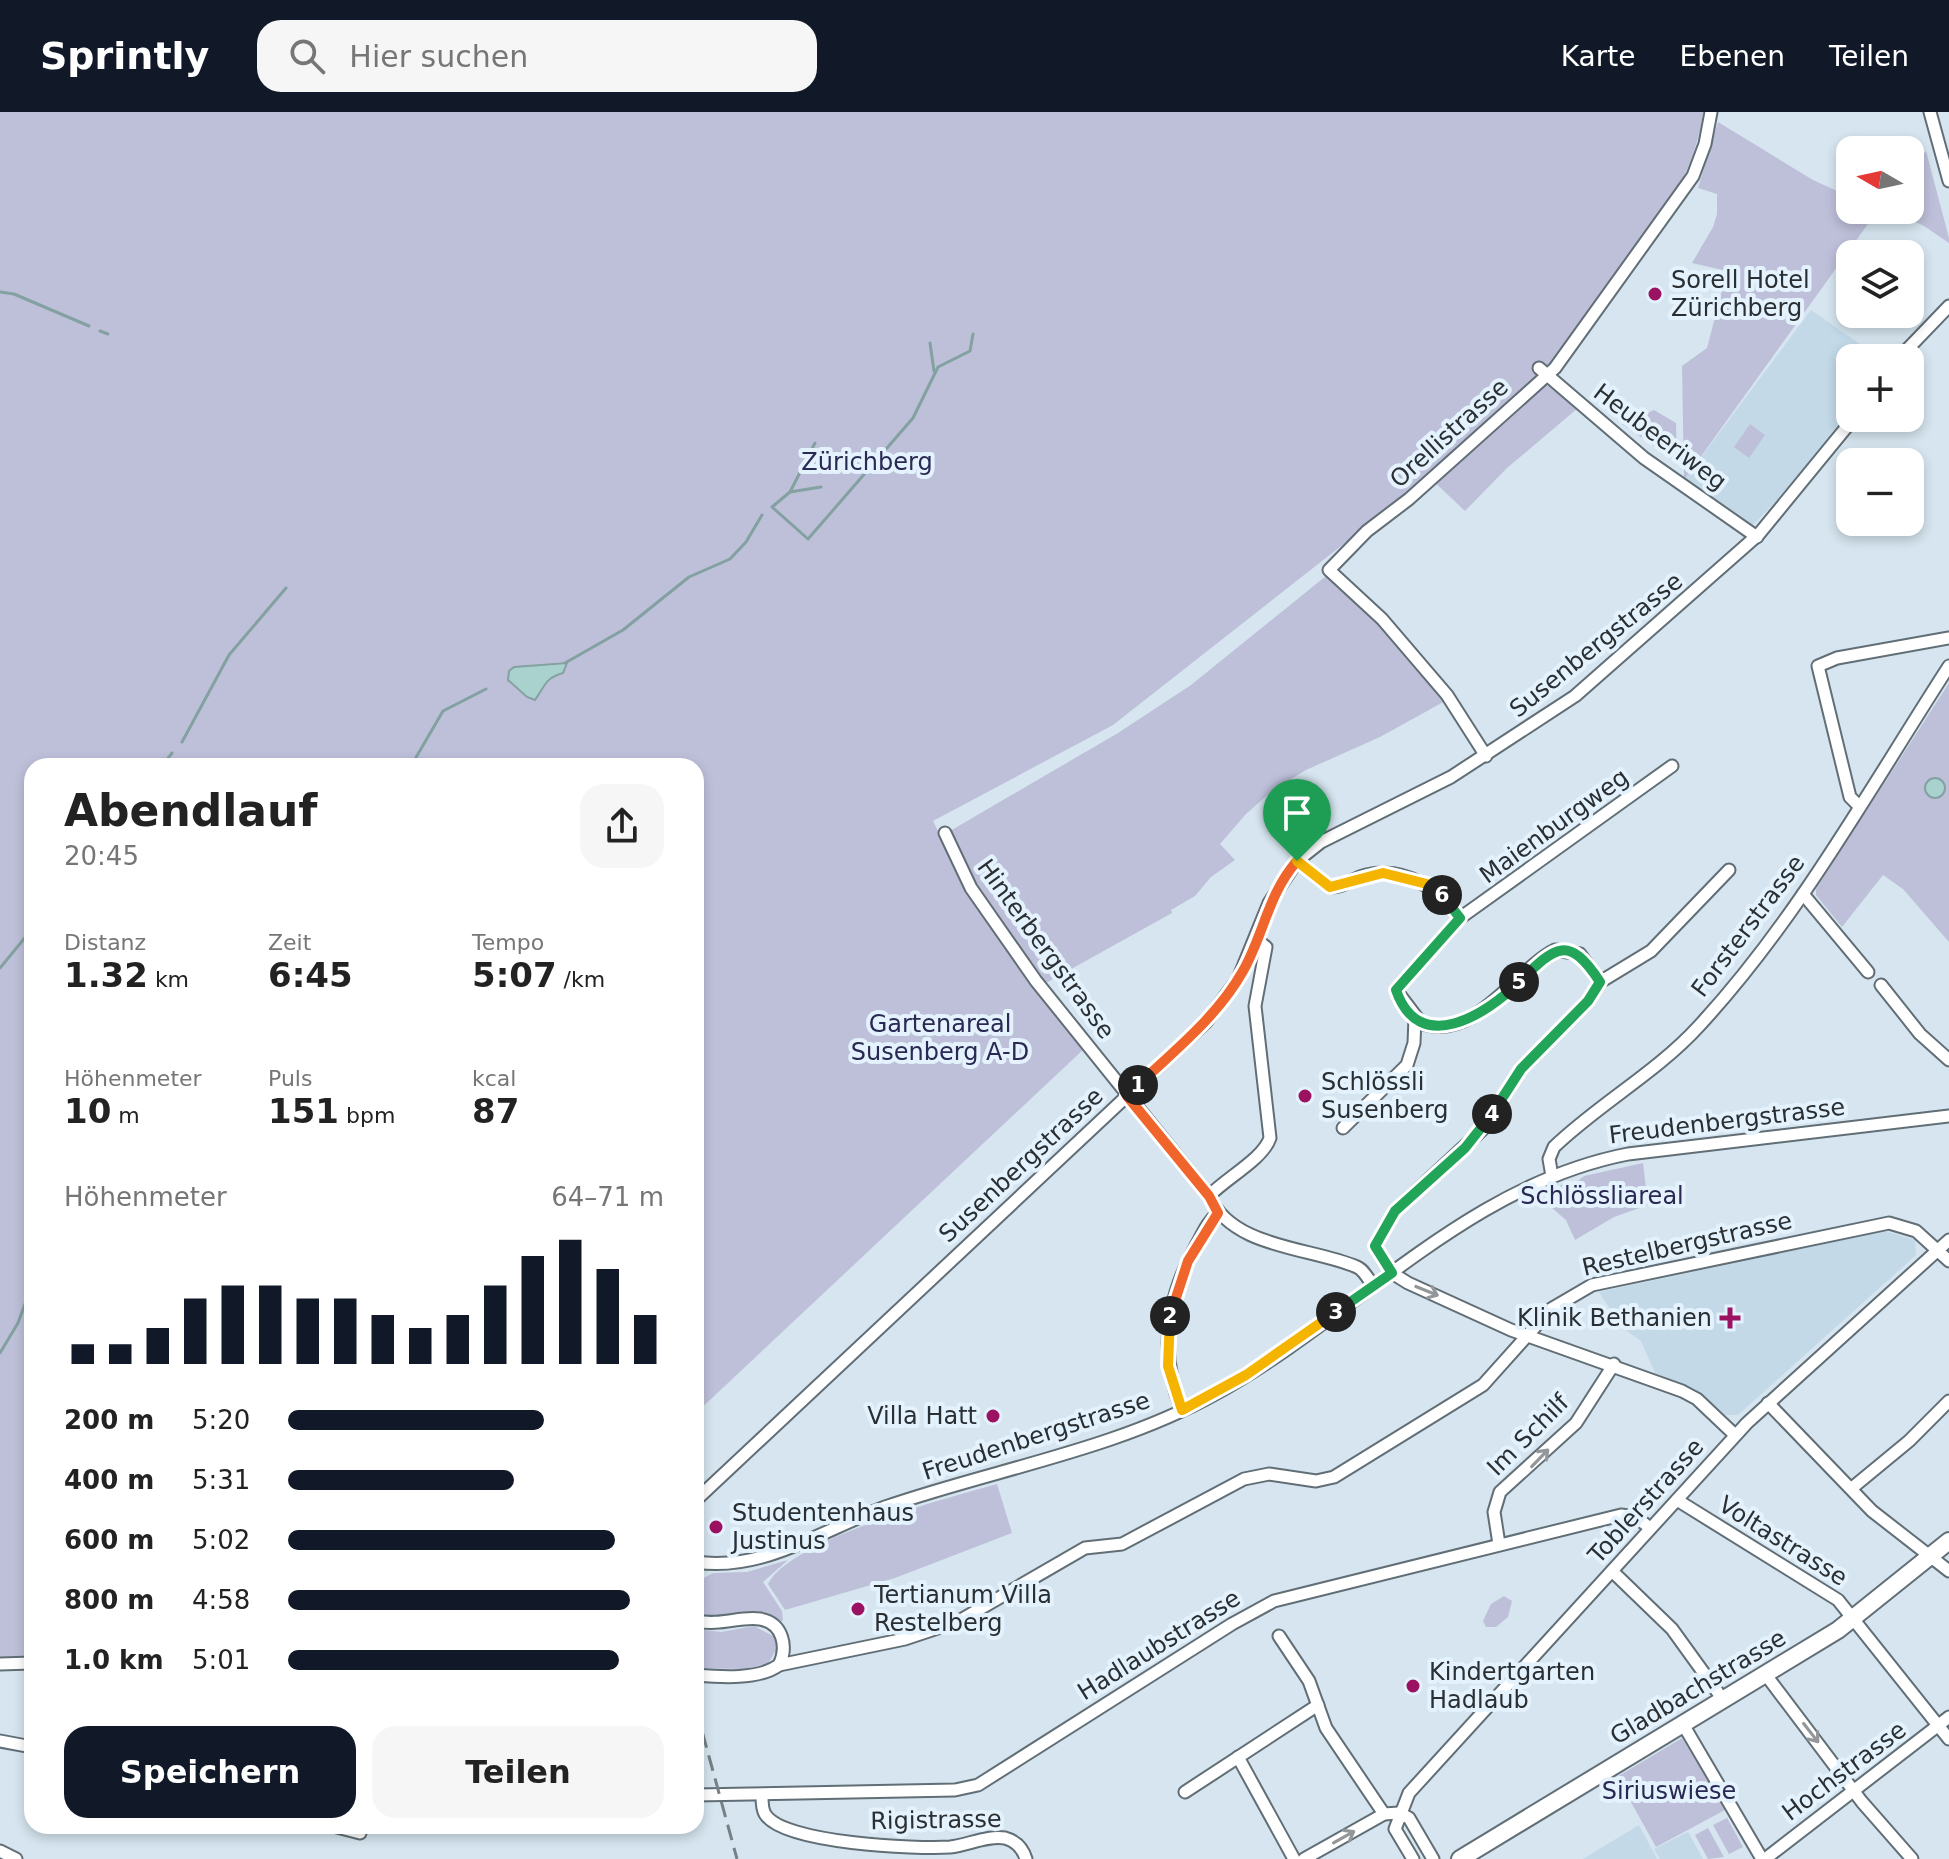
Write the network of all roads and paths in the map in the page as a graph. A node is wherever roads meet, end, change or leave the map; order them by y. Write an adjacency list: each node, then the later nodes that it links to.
1 (1711, 112): 6 (street, Orellistrasse)
2 (1930, 112): 3 (street)
3 (1949, 181)
4 (1949, 306): 5 (street)
5 (1912, 344)
6 (1543, 372): 8 (street, Heubeeriweg); 11 (street, Orellistrasse)
7 (1843, 432): 8 (street, Susenbergstrasse)
8 (1757, 537): 11 (street, Susenbergstrasse)
9 (1949, 638): 13 (street)
10 (1949, 666): 13 (street, Forsterstrasse)
11 (1486, 756): 15 (street, Susenbergstrasse)
12 (1672, 766): 18 (street, Maienburgweg)
13 (1858, 805): 17 (street, Forsterstrasse)
14 (945, 833): 25 (street, Hinterbergstrasse)
15 (1297, 861): 18 (street); 19 (street, Susenbergstrasse)
16 (1729, 870): 21 (street)
17 (1803, 894): 20 (street); 28 (street, Forsterstrasse)
18 (1460, 918): 23 (street, Maienburgweg)
19 (1257, 940): 25 (street, Susenbergstrasse); 29 (street)
20 (1868, 972)
21 (1600, 982): 23 (street); 34 (street)
22 (1881, 985): 24 (street)
23 (1415, 1018): 27 (street)
24 (1949, 1060)
25 (1127, 1096): 29 (street, Hinterbergstrasse); 43 (street, Susenbergstrasse)
26 (1949, 1116): 28 (street, Freudenbergstrasse)
27 (1343, 1128)
28 (1552, 1176): 34 (street, Freudenbergstrasse)
29 (1209, 1196): 30 (street, Hinterbergstrasse)
30 (1218, 1213): 35 (street); 40 (street)
31 (1949, 1240): 32 (street, Toblerstrasse)
32 (1938, 1250): 33 (street, Restelbergstrasse); 36 (street, Restelbergstrasse); 39 (street, Toblerstrasse)
33 (1949, 1261)
34 (1392, 1273): 35 (street, Freudenbergstrasse); 36 (street, one-way to 36)
35 (1373, 1286): 40 (street, Freudenbergstrasse)
36 (1528, 1335): 37 (street); 57 (street, Restelbergstrasse)
37 (1614, 1364): 41 (street); 47 (street, Im Schilf, one-way to 37)
38 (1949, 1401): 42 (street)
39 (1768, 1403): 41 (street, Toblerstrasse); 42 (street)
40 (1182, 1410): 49 (street, Freudenbergstrasse)
41 (1735, 1435): 44 (street, Toblerstrasse)
42 (1852, 1488): 48 (street)
43 (704, 1493)
44 (1677, 1500): 45 (street, Toblerstrasse); 52 (street, Voltastrasse)
45 (1650, 1528): 47 (street, Hadlaubstrasse); 50 (street, Toblerstrasse)
46 (1949, 1541): 48 (street, Gladbachstrasse)
47 (1499, 1544): 72 (street, Hadlaubstrasse)
48 (1930, 1557): 51 (street); 52 (street, Gladbachstrasse)
49 (704, 1562)
50 (1612, 1571): 60 (street); 73 (street, Toblerstrasse)
51 (1949, 1571)
52 (1855, 1619): 59 (street, Gladbachstrasse); 64 (street, Voltastrasse)
53 (704, 1622): 57 (street)
54 (1279, 1636): 61 (street)
55 (24, 1663): 56 (street)
56 (0, 1664)
57 (779, 1665): 58 (street, Restelbergstrasse)
58 (704, 1675)
59 (1766, 1675): 60 (street, Gladbachstrasse); 69 (street, one-way to 69)
60 (1724, 1701): 63 (street, Gladbachstrasse)
61 (1318, 1705): 68 (street); 74 (street)
62 (1949, 1717): 64 (street, Hochstrasse)
63 (1684, 1726): 82 (street, Gladbachstrasse); 83 (street)
64 (1939, 1727): 65 (street, Voltastrasse); 69 (street, Hochstrasse)
65 (1949, 1739)
66 (0, 1741): 67 (street)
67 (24, 1746)
68 (1238, 1757): 70 (street); 78 (street)
69 (1855, 1791): 83 (street, Hochstrasse); 84 (street)
70 (1185, 1792)
71 (704, 1795): 72 (street, Hadlaubstrasse)
72 (762, 1796): 77 (street, Rigistrasse)
73 (1399, 1813): 74 (street); 80 (street); 81 (street)
74 (1384, 1814): 79 (street, one-way to 74)
75 (0, 1851): 76 (street)
76 (16, 1859)
77 (1026, 1859)
78 (1294, 1859)
79 (1304, 1859)
80 (1413, 1859)
81 (1433, 1859)
82 (1460, 1859)
83 (1764, 1859)
84 (1912, 1859)

